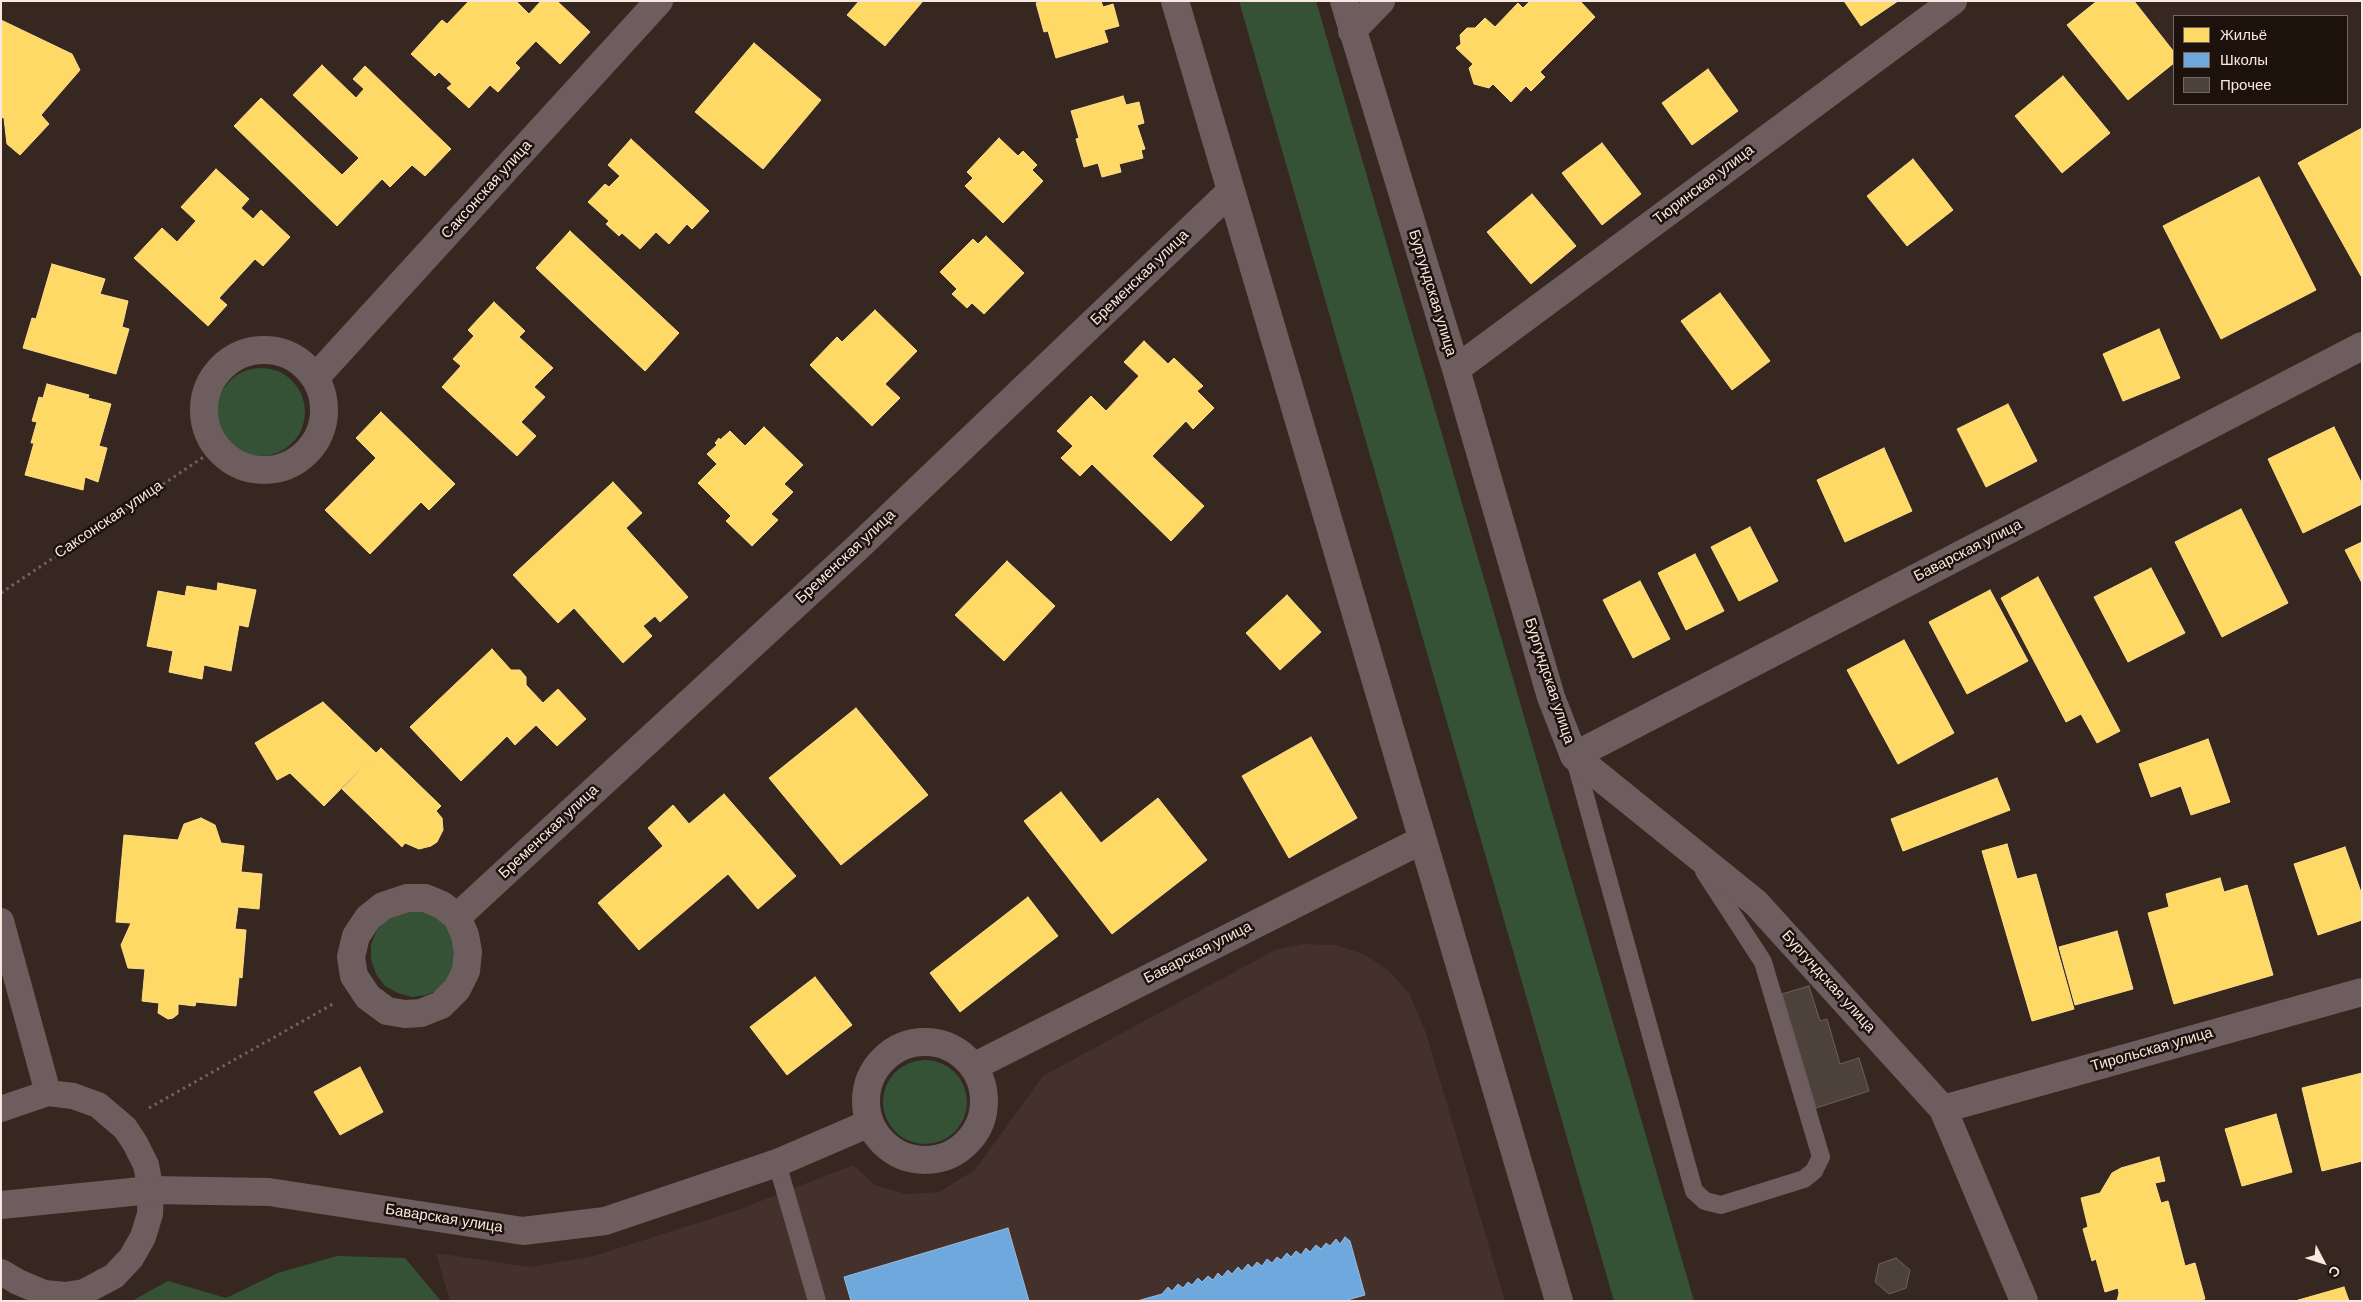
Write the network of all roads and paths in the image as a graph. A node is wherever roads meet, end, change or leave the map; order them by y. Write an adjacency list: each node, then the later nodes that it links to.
1 (659, 1): 10 (street, Саксонская улица)
2 (1175, 1): 7 (street)
3 (1344, 1): 6 (street, Бургундская улица)
4 (1381, 1): 6 (street)
5 (1953, 1): 9 (street, Тюринская улица)
6 (1352, 31): 9 (street, Бургундская улица)
7 (1231, 191): 14 (street); 16 (street, Бременская улица)
8 (2362, 346): 13 (street, Баварская улица)
9 (1456, 370): 13 (street, Бургундская улица)
10 (315, 378): 11 (street); 11 (street)
11 (217, 448): 12 (path, Саксонская улица)
12 (1, 592)
13 (1574, 756): 15 (street, Бургундская улица); 15 (lane)
14 (1422, 840): 20 (street, Баварская улица); 31 (street)
15 (1691, 851): 23 (street, Бургундская улица)
16 (457, 917): 18 (street); 18 (street)
17 (1, 921): 21 (street)
18 (362, 988): 25 (path)
19 (2362, 992): 23 (street, Тирольская улица)
20 (973, 1067): 24 (street); 24 (street)
21 (48, 1093): 22 (street); 25 (street)
22 (1, 1109)
23 (1943, 1109): 32 (street, Бургундская улица)
24 (870, 1123): 26 (street, Баварская улица)
25 (120, 1124): 27 (street)
26 (777, 1163): 27 (street, Баварская улица); 30 (lane)
27 (151, 1190): 28 (street, Баварская улица); 29 (street)
28 (1, 1205)
29 (1, 1272)
30 (817, 1301)
31 (1558, 1301)
32 (2024, 1301)

